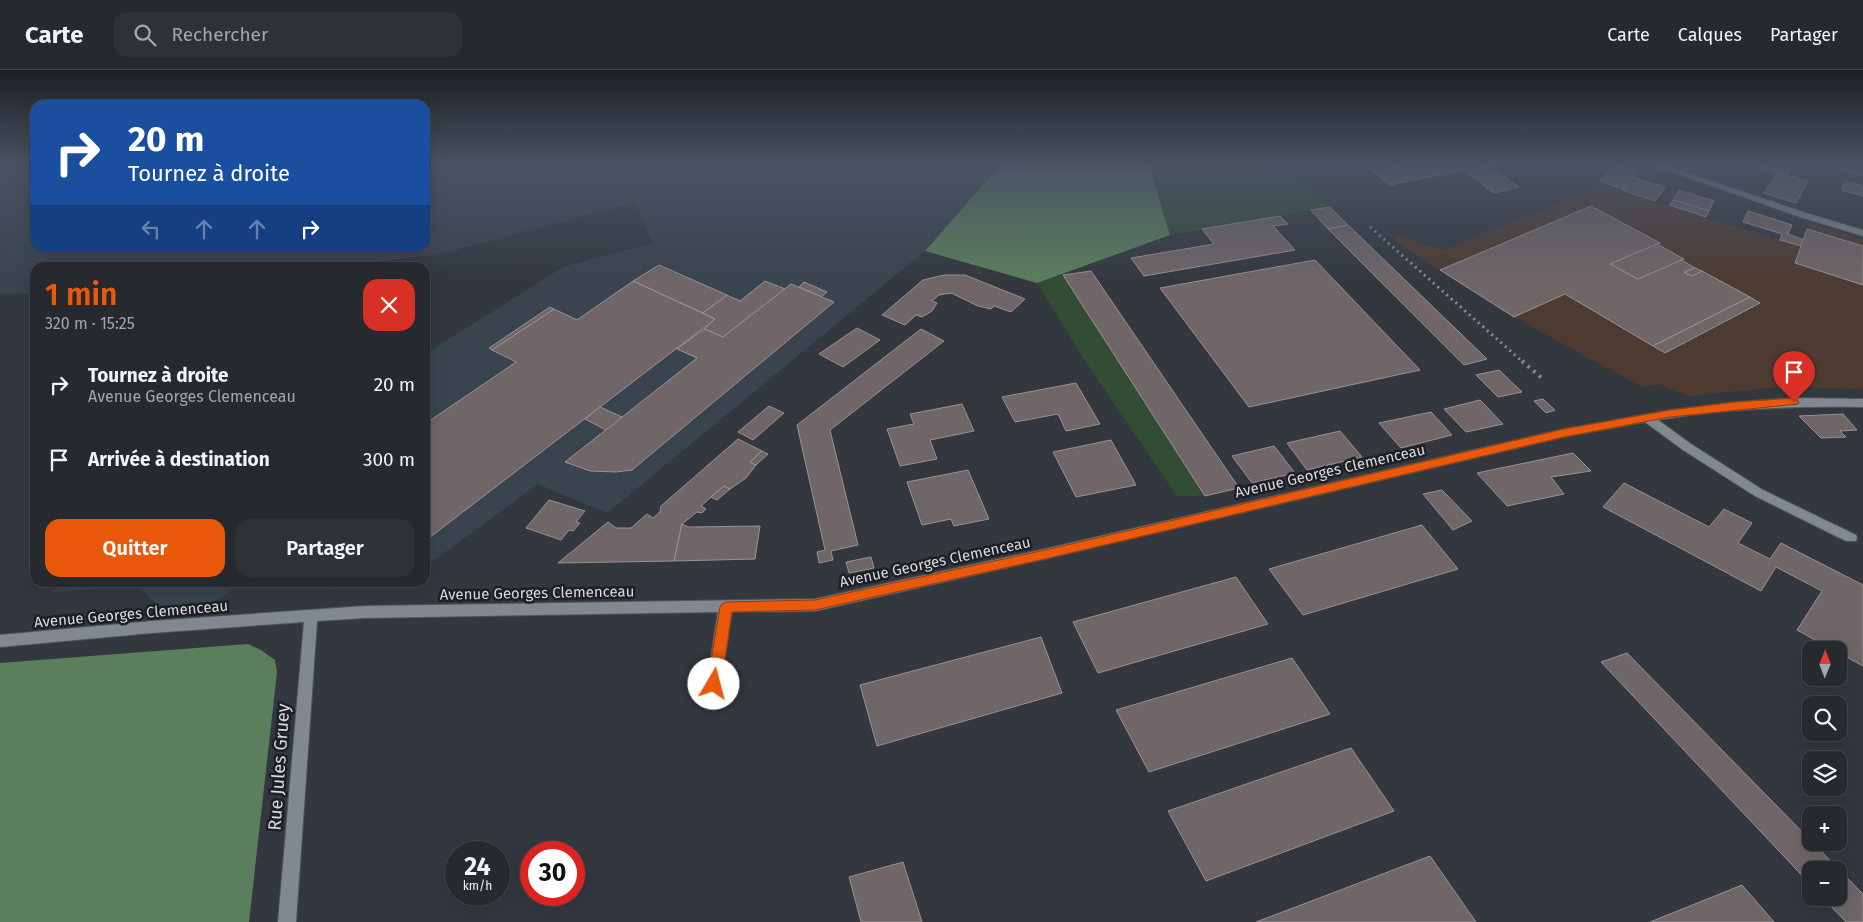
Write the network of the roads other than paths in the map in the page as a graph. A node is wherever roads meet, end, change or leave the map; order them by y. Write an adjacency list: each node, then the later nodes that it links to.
1 (1767, 203): 2 (street)
2 (1863, 233)
3 (1863, 402): 4 (street, Avenue Georges Clemenceau)
4 (1648, 418): 5 (street); 6 (street, Avenue Georges Clemenceau)
5 (1851, 538)
6 (726, 607): 7 (street, Avenue Georges Clemenceau); 9 (street)
7 (311, 615): 8 (street, Avenue Georges Clemenceau); 10 (street, Rue Jules Gruey)
8 (0, 642)
9 (712, 702)
10 (287, 922)

